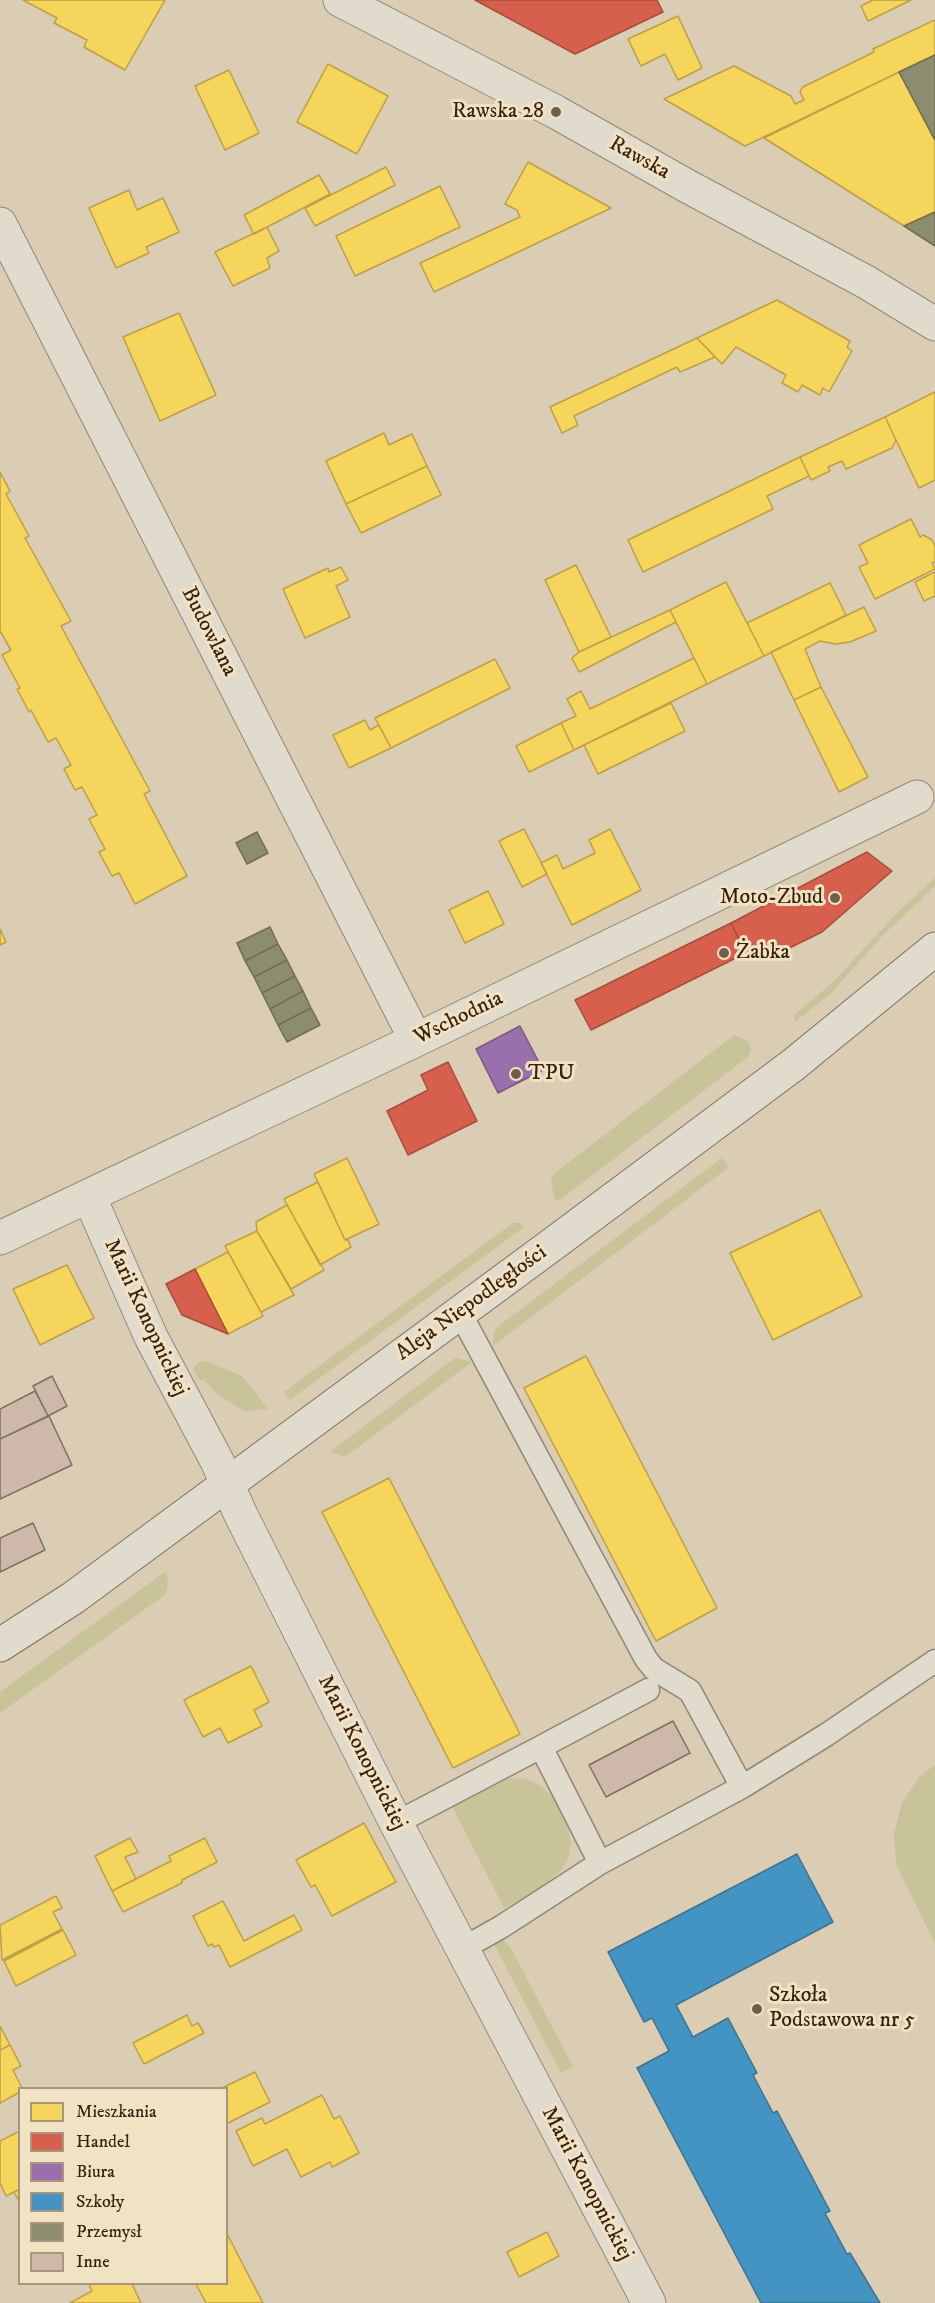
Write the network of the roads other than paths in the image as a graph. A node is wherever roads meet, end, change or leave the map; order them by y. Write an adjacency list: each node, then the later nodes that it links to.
1 (340, 0): 3 (street, Rawska)
2 (0, 224): 6 (street, Budowlana)
3 (935, 324)
4 (917, 797): 6 (street, Wschodnia)
5 (935, 950): 9 (street, Aleja Niepodległości)
6 (416, 1040): 7 (street, Wschodnia)
7 (89, 1196): 8 (street, Wschodnia); 10 (street, Marii Konopnickiej)
8 (0, 1238)
9 (459, 1313): 10 (street, Aleja Niepodległości); 15 (lane)
10 (227, 1483): 11 (street, Aleja Niepodległości); 16 (street, Marii Konopnickiej)
11 (0, 1646)
12 (935, 1661): 15 (lane)
13 (648, 1690): 14 (lane)
14 (541, 1747): 16 (lane); 17 (lane)
15 (742, 1787): 17 (lane)
16 (396, 1823): 18 (street, Marii Konopnickiej)
17 (600, 1863): 18 (lane)
18 (462, 1949): 19 (street, Marii Konopnickiej)
19 (649, 2303)

